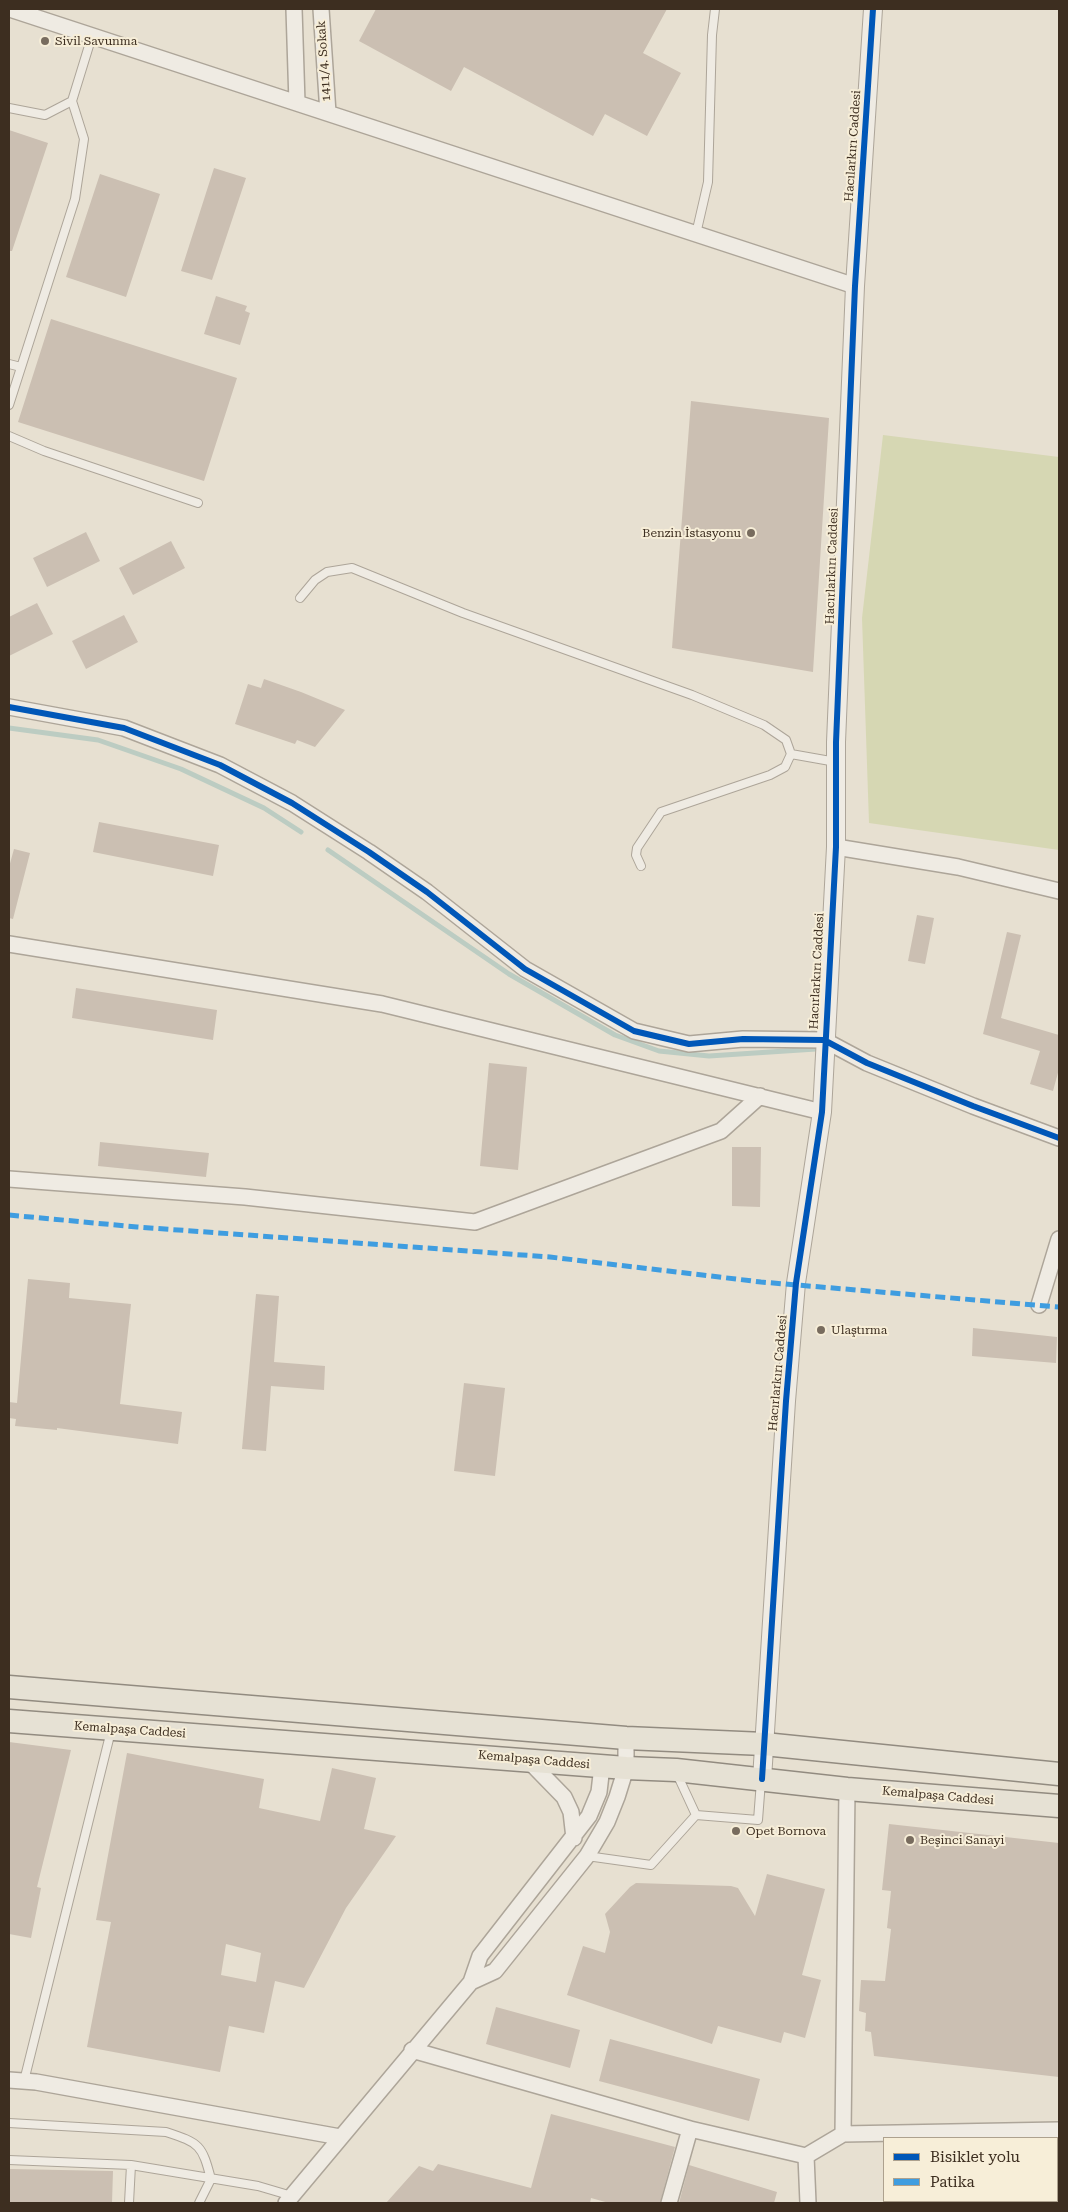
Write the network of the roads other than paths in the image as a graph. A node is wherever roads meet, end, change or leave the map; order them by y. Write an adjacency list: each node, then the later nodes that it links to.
1 (10, 9): 6 (street)
2 (294, 9): 8 (street)
3 (321, 9): 10 (street, 1411/4. Sokak)
4 (715, 9): 11 (lane)
5 (874, 9): 12 (street, Hacılarkırı Caddesi)
6 (92, 36): 7 (lane); 8 (street)
7 (72, 102): 9 (lane); 14 (lane)
8 (297, 103): 10 (street)
9 (9, 108)
10 (328, 113): 11 (street)
11 (696, 234): 12 (street)
12 (855, 286): 21 (street, Hacırlarkırı Caddesi)
13 (9, 364): 14 (lane)
14 (21, 367): 15 (lane)
15 (9, 406)
16 (9, 436): 17 (lane)
17 (198, 502)
18 (300, 598): 20 (lane)
19 (9, 707): 26 (street)
20 (791, 754): 21 (lane); 23 (lane)
21 (836, 762): 22 (street, Hacırlarkırı Caddesi)
22 (836, 847): 24 (street); 26 (street, Hacırlarkırı Caddesi)
23 (641, 866)
24 (1059, 891)
25 (9, 944): 27 (street)
26 (824, 1040): 28 (street, Hacırlarkırı Caddesi); 29 (street)
27 (760, 1096): 28 (street); 30 (street)
28 (822, 1112): 37 (street, Hacırlarkırı Caddesi)
29 (1059, 1138)
30 (9, 1179)
31 (1059, 1240): 32 (street)
32 (1040, 1305)
33 (9, 1687): 36 (main road)
34 (9, 1721): 35 (main road, Kemalpaşa Caddesi)
35 (112, 1729): 38 (main road, Kemalpaşa Caddesi); 51 (lane)
36 (616, 1737): 37 (main road); 39 (main road); 40 (street)
37 (764, 1744): 42 (main road); 43 (street, Hacırlarkırı Caddesi)
38 (527, 1759): 39 (main road, Kemalpaşa Caddesi); 47 (street)
39 (602, 1766): 40 (main road, Kemalpaşa Caddesi); 47 (street)
40 (626, 1768): 41 (main road, Kemalpaşa Caddesi); 48 (street)
41 (676, 1770): 43 (main road, Kemalpaşa Caddesi); 46 (lane)
42 (1059, 1774)
43 (762, 1779): 44 (main road, Kemalpaşa Caddesi); 46 (lane)
44 (847, 1789): 45 (main road, Kemalpaşa Caddesi); 55 (street)
45 (1059, 1806)
46 (696, 1815): 48 (lane)
47 (574, 1838): 49 (street)
48 (587, 1856): 49 (street)
49 (471, 1982): 50 (street)
50 (412, 2050): 53 (street); 56 (street)
51 (16, 2081): 56 (street)
52 (9, 2123): 60 (lane)
53 (690, 2129): 57 (street); 64 (street)
54 (1059, 2130): 55 (street)
55 (843, 2134): 57 (street)
56 (340, 2137): 61 (street)
57 (806, 2156): 65 (street)
58 (9, 2160): 59 (lane)
59 (131, 2165): 60 (lane); 62 (lane)
60 (211, 2179): 61 (lane); 63 (lane)
61 (289, 2199)
62 (129, 2203)
63 (199, 2203)
64 (669, 2203)
65 (808, 2203)

